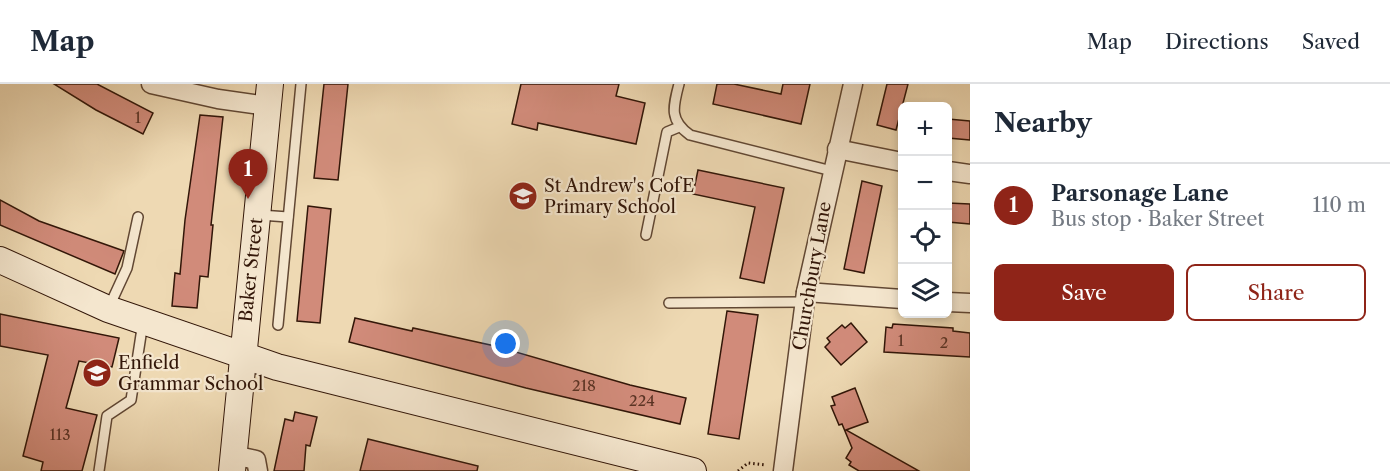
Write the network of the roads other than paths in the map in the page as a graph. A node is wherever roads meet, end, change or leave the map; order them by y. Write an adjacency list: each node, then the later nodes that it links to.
1 (152, 84): 5 (street)
2 (301, 84): 14 (lane)
3 (679, 84): 6 (lane)
4 (853, 84): 7 (street, Churchbury Lane)
5 (269, 95): 12 (street, Baker Street)
6 (679, 127): 9 (lane); 15 (lane)
7 (837, 149): 8 (street); 9 (street, Churchbury Lane)
8 (898, 161)
9 (832, 171): 17 (street, Churchbury Lane)
10 (952, 172): 11 (street)
11 (970, 174)
12 (256, 215): 14 (lane); 25 (street, Baker Street)
13 (138, 217): 22 (lane)
14 (288, 217): 24 (lane)
15 (646, 235)
16 (0, 260): 22 (street)
17 (805, 297): 18 (street); 20 (lane); 27 (street, Churchbury Lane)
18 (898, 299)
19 (952, 302): 21 (street)
20 (669, 303)
21 (970, 303)
22 (108, 309): 23 (street)
23 (143, 322): 25 (street); 28 (lane)
24 (278, 325)
25 (242, 356): 26 (street, Baker Street); 30 (street)
26 (232, 463): 29 (street, Baker Street)
27 (775, 468)
28 (99, 471)
29 (258, 471)
30 (693, 471)

